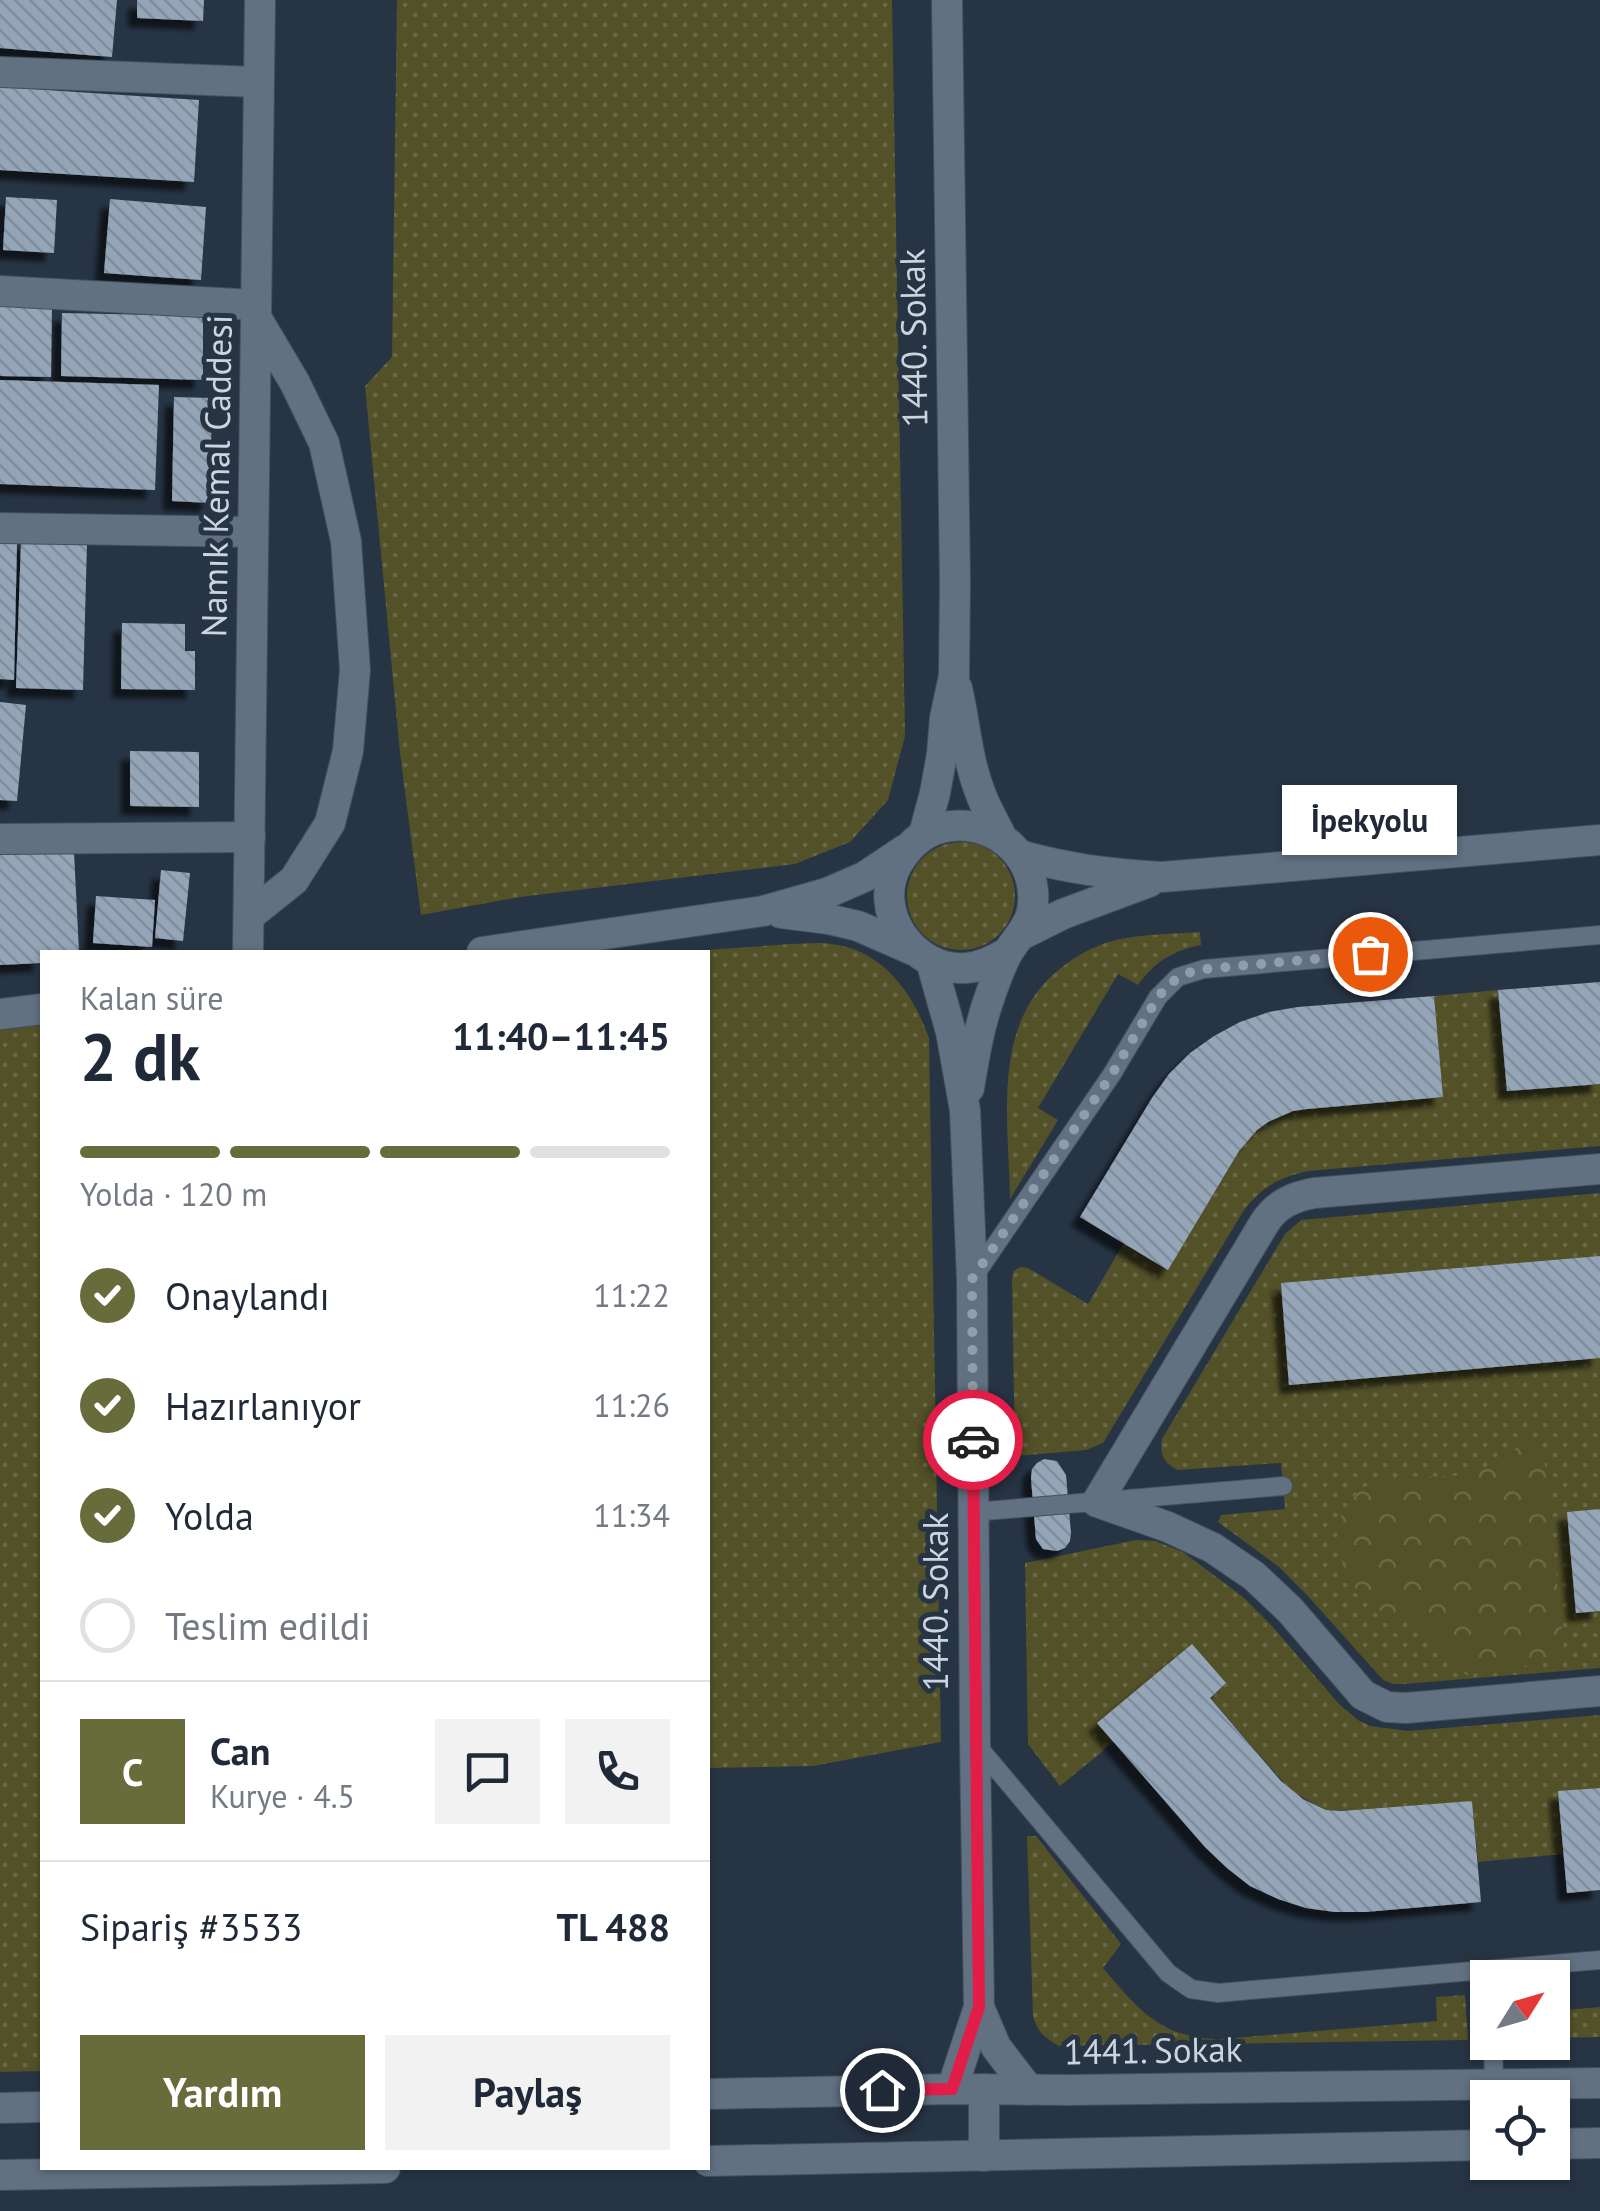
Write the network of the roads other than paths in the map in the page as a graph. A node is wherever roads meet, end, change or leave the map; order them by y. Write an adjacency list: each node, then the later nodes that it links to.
1 (260, 0): 4 (street, Namık Kemal Caddesi)
2 (947, 0): 9 (street, 1440. Sokak)
3 (0, 72): 4 (street)
4 (258, 82): 6 (street, Namık Kemal Caddesi)
5 (0, 291): 6 (street)
6 (256, 311): 8 (street, Namık Kemal Caddesi); 17 (street)
7 (0, 528): 8 (street)
8 (253, 532): 10 (street, Namık Kemal Caddesi)
9 (954, 676): 13 (street); 14 (street)
10 (250, 837): 11 (street); 17 (street, Namık Kemal Caddesi)
11 (0, 839)
12 (1600, 840): 15 (street)
13 (915, 842): 14 (street); 16 (street); 22 (street)
14 (1010, 845): 15 (street); 19 (street)
15 (1162, 878): 19 (street)
16 (763, 911): 21 (street); 22 (street)
17 (248, 916): 20 (street, Namık Kemal Caddesi)
18 (1600, 935): 27 (lane)
19 (1016, 943): 22 (street); 25 (street)
20 (248, 950)
21 (496, 950)
22 (923, 956): 25 (street)
23 (40, 1009): 24 (street)
24 (0, 1014)
25 (964, 1110): 27 (street, 1440. Sokak)
26 (1600, 1169): 29 (street)
27 (972, 1279): 30 (street, 1440. Sokak)
28 (1283, 1486): 29 (lane)
29 (1097, 1502): 30 (lane); 31 (street)
30 (973, 1512): 32 (street, 1440. Sokak)
31 (1600, 1691)
32 (975, 1742): 35 (lane); 36 (street, 1440. Sokak)
33 (1600, 1960): 34 (lane)
34 (1570, 1964)
35 (1470, 1975)
36 (979, 2007): 40 (street, 1440. Sokak); 42 (street)
37 (1600, 2082): 38 (street, 1441. Sokak)
38 (1570, 2083)
39 (1470, 2084): 42 (street, 1441. Sokak)
40 (952, 2089): 41 (street, 1441. Sokak); 43 (street, 1441. Sokak)
41 (984, 2089): 42 (street, 1441. Sokak); 49 (street)
42 (1029, 2090)
43 (710, 2094)
44 (40, 2107): 45 (street)
45 (0, 2108)
46 (1600, 2143): 47 (street)
47 (1570, 2144)
48 (1470, 2145): 49 (street)
49 (984, 2156): 50 (street)
50 (710, 2161)
51 (275, 2170): 52 (street)
52 (0, 2175)

